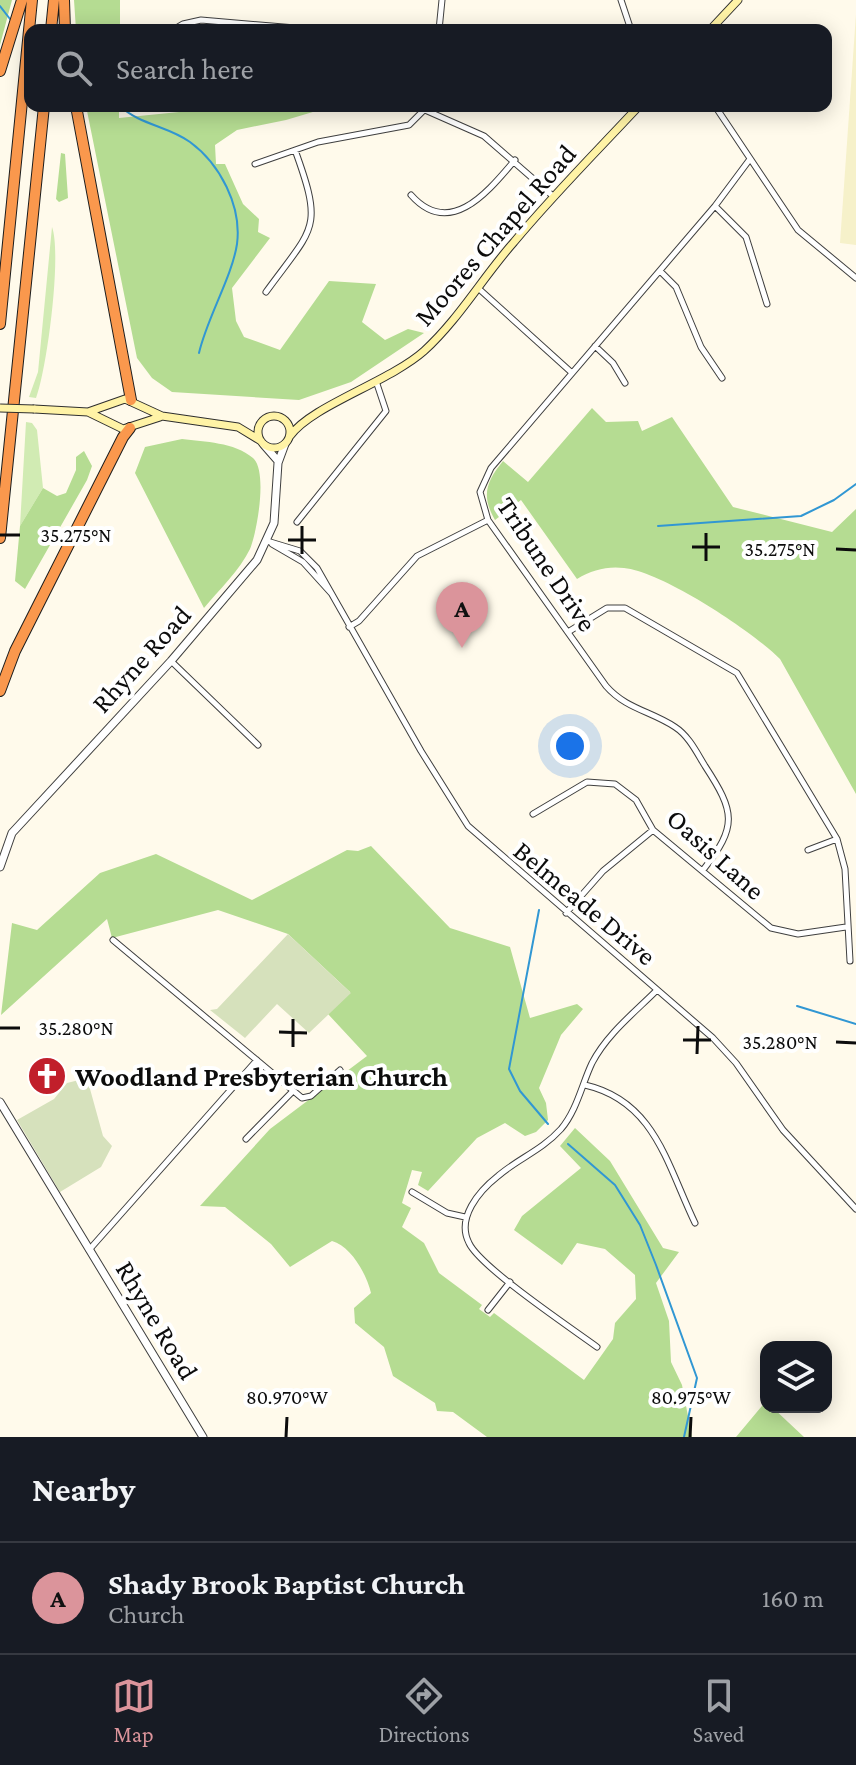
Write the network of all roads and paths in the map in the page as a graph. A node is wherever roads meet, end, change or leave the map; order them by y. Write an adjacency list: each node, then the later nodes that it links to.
1 (22, 0): 16 (highway)
2 (32, 0): 8 (highway)
3 (54, 0): 9 (highway)
4 (64, 0): 10 (highway)
5 (442, 0): 13 (street)
6 (621, 0): 14 (street)
7 (738, 0): 15 (main road)
8 (30, 24)
9 (52, 24)
10 (65, 24)
11 (190, 24): 12 (street)
12 (230, 24)
13 (440, 24)
14 (629, 24)
15 (716, 24)
16 (0, 71)
17 (24, 81): 36 (highway)
18 (43, 112): 57 (highway)
19 (77, 112): 42 (highway)
20 (423, 112): 24 (street)
21 (434, 112): 26 (street)
22 (633, 112): 29 (main road, Moores Chapel Road)
23 (719, 112): 25 (street)
24 (295, 150): 27 (street); 34 (street)
25 (750, 159): 30 (street, Tribune Drive); 32 (street)
26 (515, 160): 28 (street); 29 (street)
27 (255, 164)
28 (411, 195)
29 (554, 197): 33 (main road, Moores Chapel Road)
30 (715, 206): 31 (street, Tribune Drive); 35 (street)
31 (660, 271): 37 (street, Tribune Drive); 39 (street)
32 (856, 278)
33 (478, 288): 38 (street); 41 (main road, Moores Chapel Road)
34 (266, 292)
35 (767, 304)
36 (0, 324)
37 (595, 346): 38 (street, Tribune Drive); 40 (street)
38 (571, 372): 55 (street, Tribune Drive)
39 (722, 378)
40 (625, 383)
41 (377, 384): 48 (main road, Moores Chapel Road); 56 (street)
42 (135, 403): 44 (main road); 45 (main road); 49 (main road)
43 (0, 408): 44 (main road, bridge)
44 (88, 412): 49 (main road)
45 (162, 416): 49 (main road); 50 (main road)
46 (282, 418): 47 (main road); 48 (main road); 51 (main road)
47 (262, 421): 50 (main road); 52 (main road)
48 (304, 421): 51 (main road, Moores Chapel Road)
49 (134, 426): 62 (highway)
50 (238, 427): 52 (main road)
51 (290, 436): 53 (main road)
52 (262, 443): 53 (main road); 54 (street)
53 (285, 444): 54 (street, Rhyne Road)
54 (278, 463): 58 (street, Rhyne Road)
55 (488, 520): 59 (street); 60 (street, Tribune Drive)
56 (297, 522)
57 (0, 538)
58 (267, 541): 59 (street, Belmeade Drive); 61 (street, Rhyne Road)
59 (349, 627): 70 (street, Belmeade Drive)
60 (568, 632): 66 (street); 69 (street, Tribune Drive)
61 (171, 661): 63 (street); 68 (street, Rhyne Road)
62 (0, 691)
63 (258, 745)
64 (533, 814): 65 (street, Oasis Lane)
65 (653, 830): 69 (street, Oasis Lane); 70 (street)
66 (837, 839): 67 (street); 71 (street)
67 (808, 850)
68 (0, 867)
69 (703, 870): 71 (street, Oasis Lane)
70 (566, 913): 74 (street, Belmeade Drive)
71 (846, 927): 73 (street)
72 (113, 940): 75 (street)
73 (850, 961)
74 (657, 990): 77 (street); 82 (street, Belmeade Drive)
75 (257, 1060): 78 (street); 85 (street)
76 (340, 1070): 78 (street)
77 (585, 1085): 83 (street); 84 (street)
78 (293, 1091): 80 (street)
79 (0, 1102): 85 (street, Rhyne Road)
80 (246, 1139)
81 (412, 1192): 83 (street)
82 (856, 1209)
83 (465, 1217): 86 (street)
84 (695, 1223)
85 (89, 1250): 89 (street, Rhyne Road)
86 (510, 1282): 87 (street); 88 (street)
87 (488, 1310)
88 (597, 1347)
89 (203, 1437)

